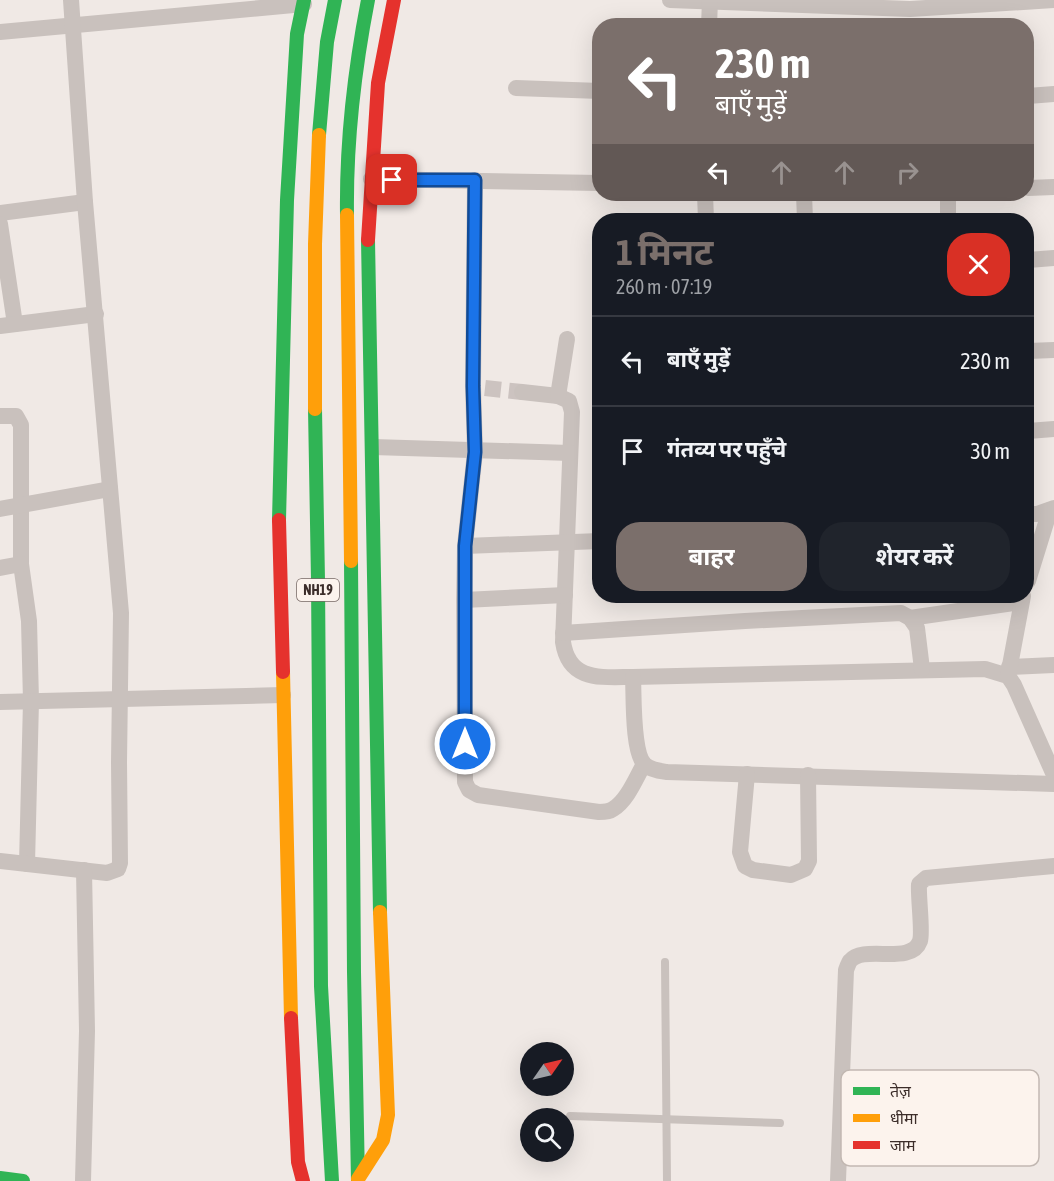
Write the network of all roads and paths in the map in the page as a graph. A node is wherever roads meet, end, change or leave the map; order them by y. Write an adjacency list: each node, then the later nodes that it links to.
1 (71, 0): 10 (street)
2 (335, 0): 84 (main road, NH19)
3 (368, 0): 80 (main road, NH19)
4 (394, 0): 16 (main road)
5 (670, 0): 7 (street)
6 (1054, 0): 7 (street)
7 (710, 1): 9 (street)
8 (304, 2): 10 (street); 60 (main road)
9 (709, 18)
10 (73, 24): 11 (street); 21 (street)
11 (0, 32)
12 (516, 88): 13 (street)
13 (592, 91)
14 (1054, 94): 15 (street)
15 (1034, 96)
16 (371, 179): 17 (street); 36 (main road)
17 (475, 180): 18 (street); 37 (street)
18 (592, 183)
19 (1054, 187): 20 (street)
20 (1034, 188)
21 (85, 202): 22 (street); 26 (street)
22 (0, 213)
23 (0, 224): 27 (street)
24 (1054, 258): 25 (street)
25 (1034, 260)
26 (96, 314): 27 (street); 39 (street)
27 (7, 325)
28 (567, 339): 32 (street)
29 (1054, 350): 30 (street)
30 (1034, 351)
31 (522, 392): 32 (street)
32 (558, 396): 38 (street)
33 (0, 416): 40 (street)
34 (1054, 429): 35 (street)
35 (1034, 431)
36 (373, 447): 37 (street); 80 (main road)
37 (475, 452): 38 (street); 46 (street)
38 (570, 453): 45 (street)
39 (110, 489): 40 (street); 61 (street)
40 (20, 506): 41 (street); 48 (street)
41 (0, 509)
42 (1052, 509): 43 (street); 47 (street)
43 (1034, 513)
44 (592, 541): 45 (street)
45 (567, 542): 46 (street); 50 (street)
46 (465, 546): 51 (street)
47 (1034, 563)
48 (21, 564): 49 (street); 62 (street)
49 (0, 568)
50 (565, 595): 51 (street); 55 (street)
51 (464, 600): 64 (street)
52 (998, 603): 54 (street)
53 (1021, 603): 58 (street)
54 (910, 618): 55 (street); 57 (street)
55 (563, 633): 59 (street)
56 (1054, 665): 58 (street)
57 (922, 669): 58 (street); 59 (street)
58 (1009, 671): 67 (street)
59 (633, 677): 64 (street)
60 (283, 695): 61 (street); 83 (main road)
61 (120, 699): 62 (street); 72 (street)
62 (31, 701): 63 (street); 70 (street)
63 (0, 702)
64 (644, 764): 65 (street)
65 (747, 774): 66 (street); 66 (street)
66 (808, 775): 68 (street)
67 (1054, 775)
68 (1054, 783)
69 (0, 861): 70 (street)
70 (27, 864): 72 (street)
71 (1054, 866): 74 (street)
72 (84, 870): 82 (street)
73 (665, 962): 77 (lane)
74 (842, 1070)
75 (841, 1102): 86 (street)
76 (574, 1116): 77 (lane)
77 (665, 1119): 78 (lane); 85 (lane)
78 (780, 1123)
79 (0, 1178): 81 (main road)
80 (358, 1180)
81 (23, 1181)
82 (83, 1181)
83 (303, 1181)
84 (332, 1181)
85 (667, 1181)
86 (838, 1181)

